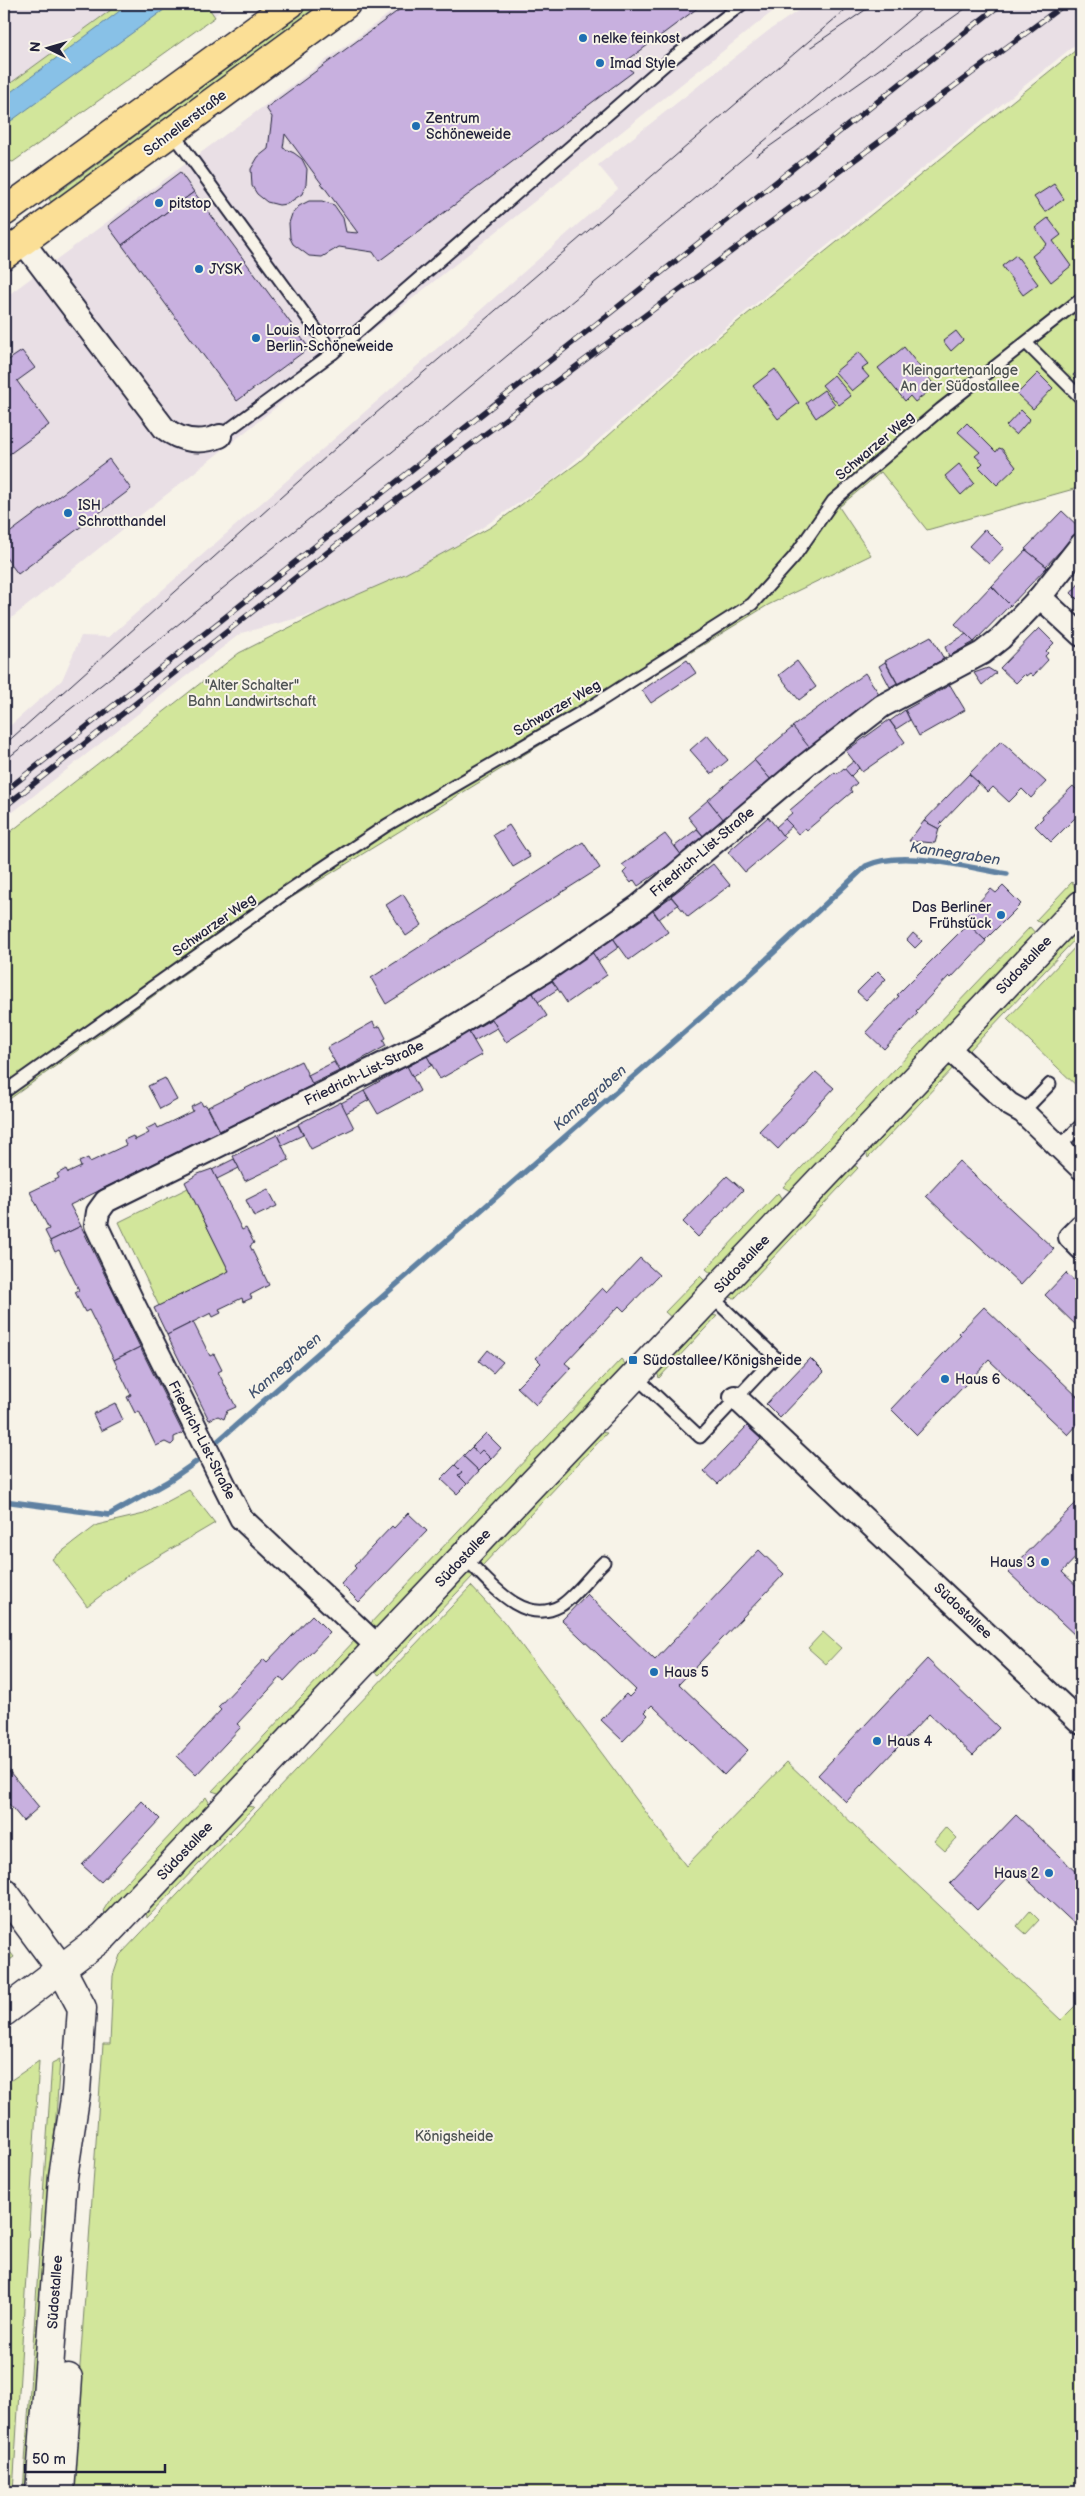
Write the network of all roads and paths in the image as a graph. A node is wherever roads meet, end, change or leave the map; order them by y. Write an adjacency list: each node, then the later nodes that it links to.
1 (290, 4): 5 (main road)
2 (346, 4): 4 (main road, Schnellerstraße)
3 (742, 4): 8 (lane)
4 (172, 132): 5 (main road, Schnellerstraße); 8 (lane)
5 (8, 223): 10 (street)
6 (1081, 300): 7 (lane, Schwarzer Weg)
7 (1026, 343): 9 (lane); 17 (lane, Schwarzer Weg)
8 (333, 353): 10 (lane)
9 (1081, 398)
10 (220, 436)
11 (1081, 545): 12 (street, Friedrich-List-Straße)
12 (1040, 597): 13 (street); 29 (street, Friedrich-List-Straße)
13 (1081, 635)
14 (1081, 905): 15 (street, Südostallee)
15 (947, 1047): 18 (street); 24 (street, Südostallee)
16 (1050, 1084): 18 (lane)
17 (4, 1092)
18 (1024, 1112): 20 (street)
19 (1081, 1124): 20 (lane)
20 (1059, 1146): 21 (street)
21 (1081, 1168)
22 (1081, 1226): 23 (street)
23 (1081, 1248)
24 (711, 1296): 25 (street, Südostallee); 26 (lane)
25 (635, 1376): 26 (lane); 27 (street, Südostallee)
26 (735, 1398): 30 (street, Südostallee)
27 (464, 1557): 28 (lane); 29 (street, Südostallee)
28 (604, 1562)
29 (378, 1648): 32 (street, Südostallee)
30 (1081, 1722)
31 (4, 1892): 32 (street)
32 (62, 1970): 33 (street); 34 (street, Südostallee)
33 (4, 2012)
34 (76, 2092): 35 (street, Südostallee); 36 (street, Südostallee)
35 (40, 2492)
36 (60, 2492)

